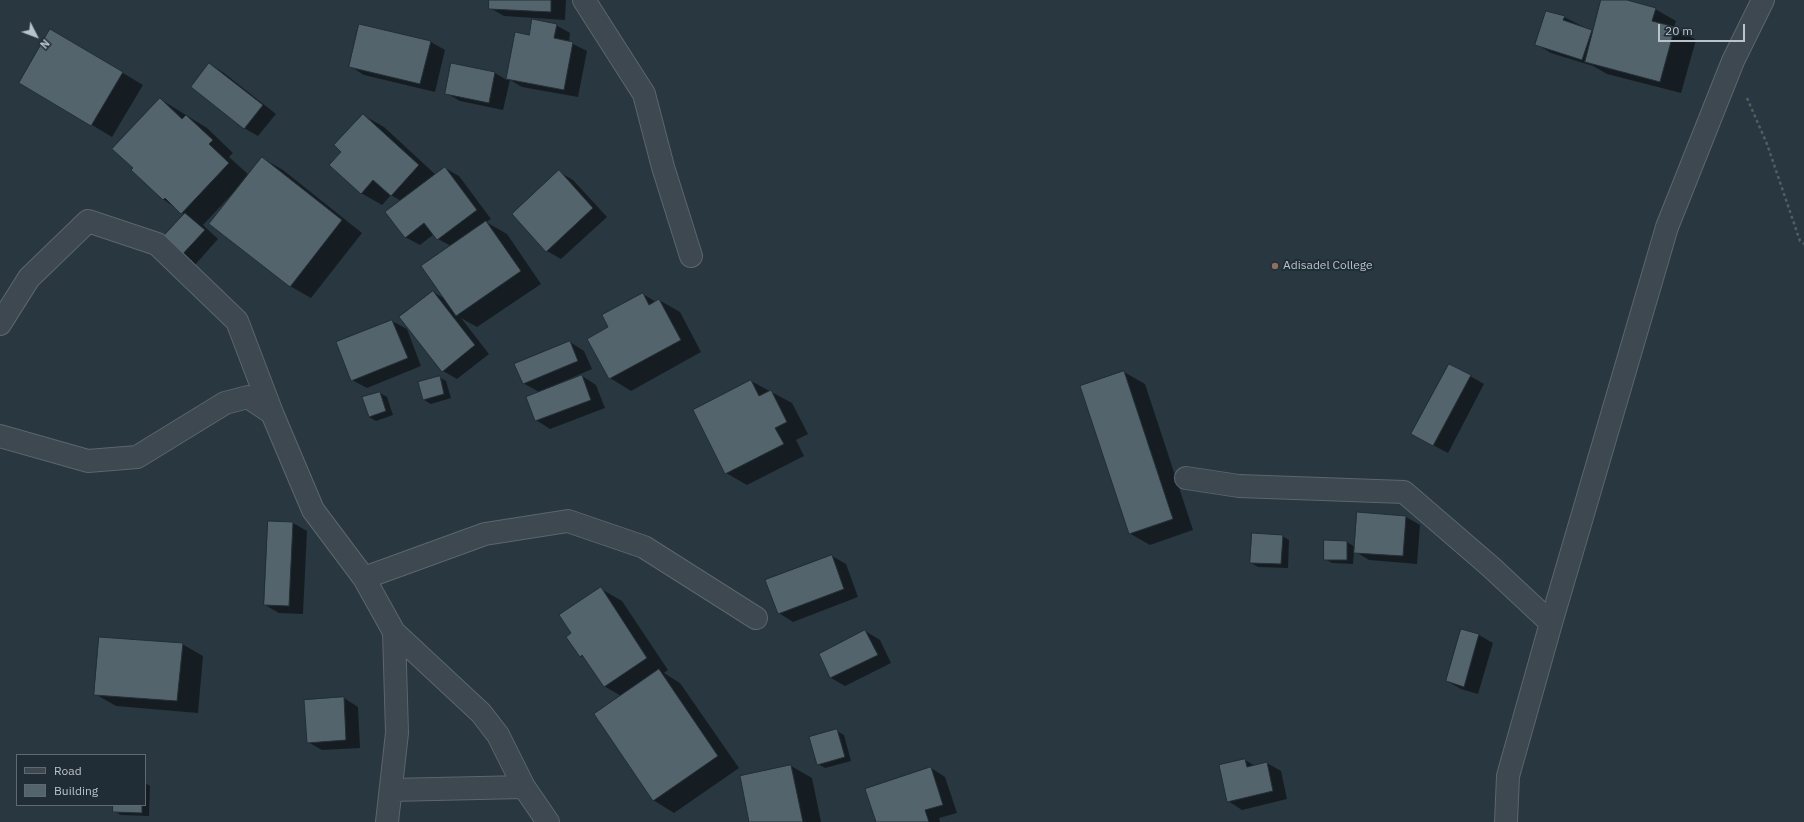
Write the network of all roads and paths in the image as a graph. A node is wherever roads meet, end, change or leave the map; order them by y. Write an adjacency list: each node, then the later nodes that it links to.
1 (584, 0): 5 (street)
2 (1763, 0): 3 (street)
3 (1733, 61): 4 (path); 12 (street)
4 (1804, 244)
5 (691, 256)
6 (0, 324): 7 (street)
7 (272, 413): 8 (street); 10 (street)
8 (0, 436)
9 (1186, 478): 12 (street)
10 (364, 578): 11 (street); 13 (street)
11 (756, 618)
12 (1551, 623): 18 (street)
13 (394, 632): 14 (street); 15 (street)
14 (524, 787): 15 (street); 17 (street)
15 (391, 790): 16 (street)
16 (387, 822)
17 (548, 822)
18 (1506, 822)

